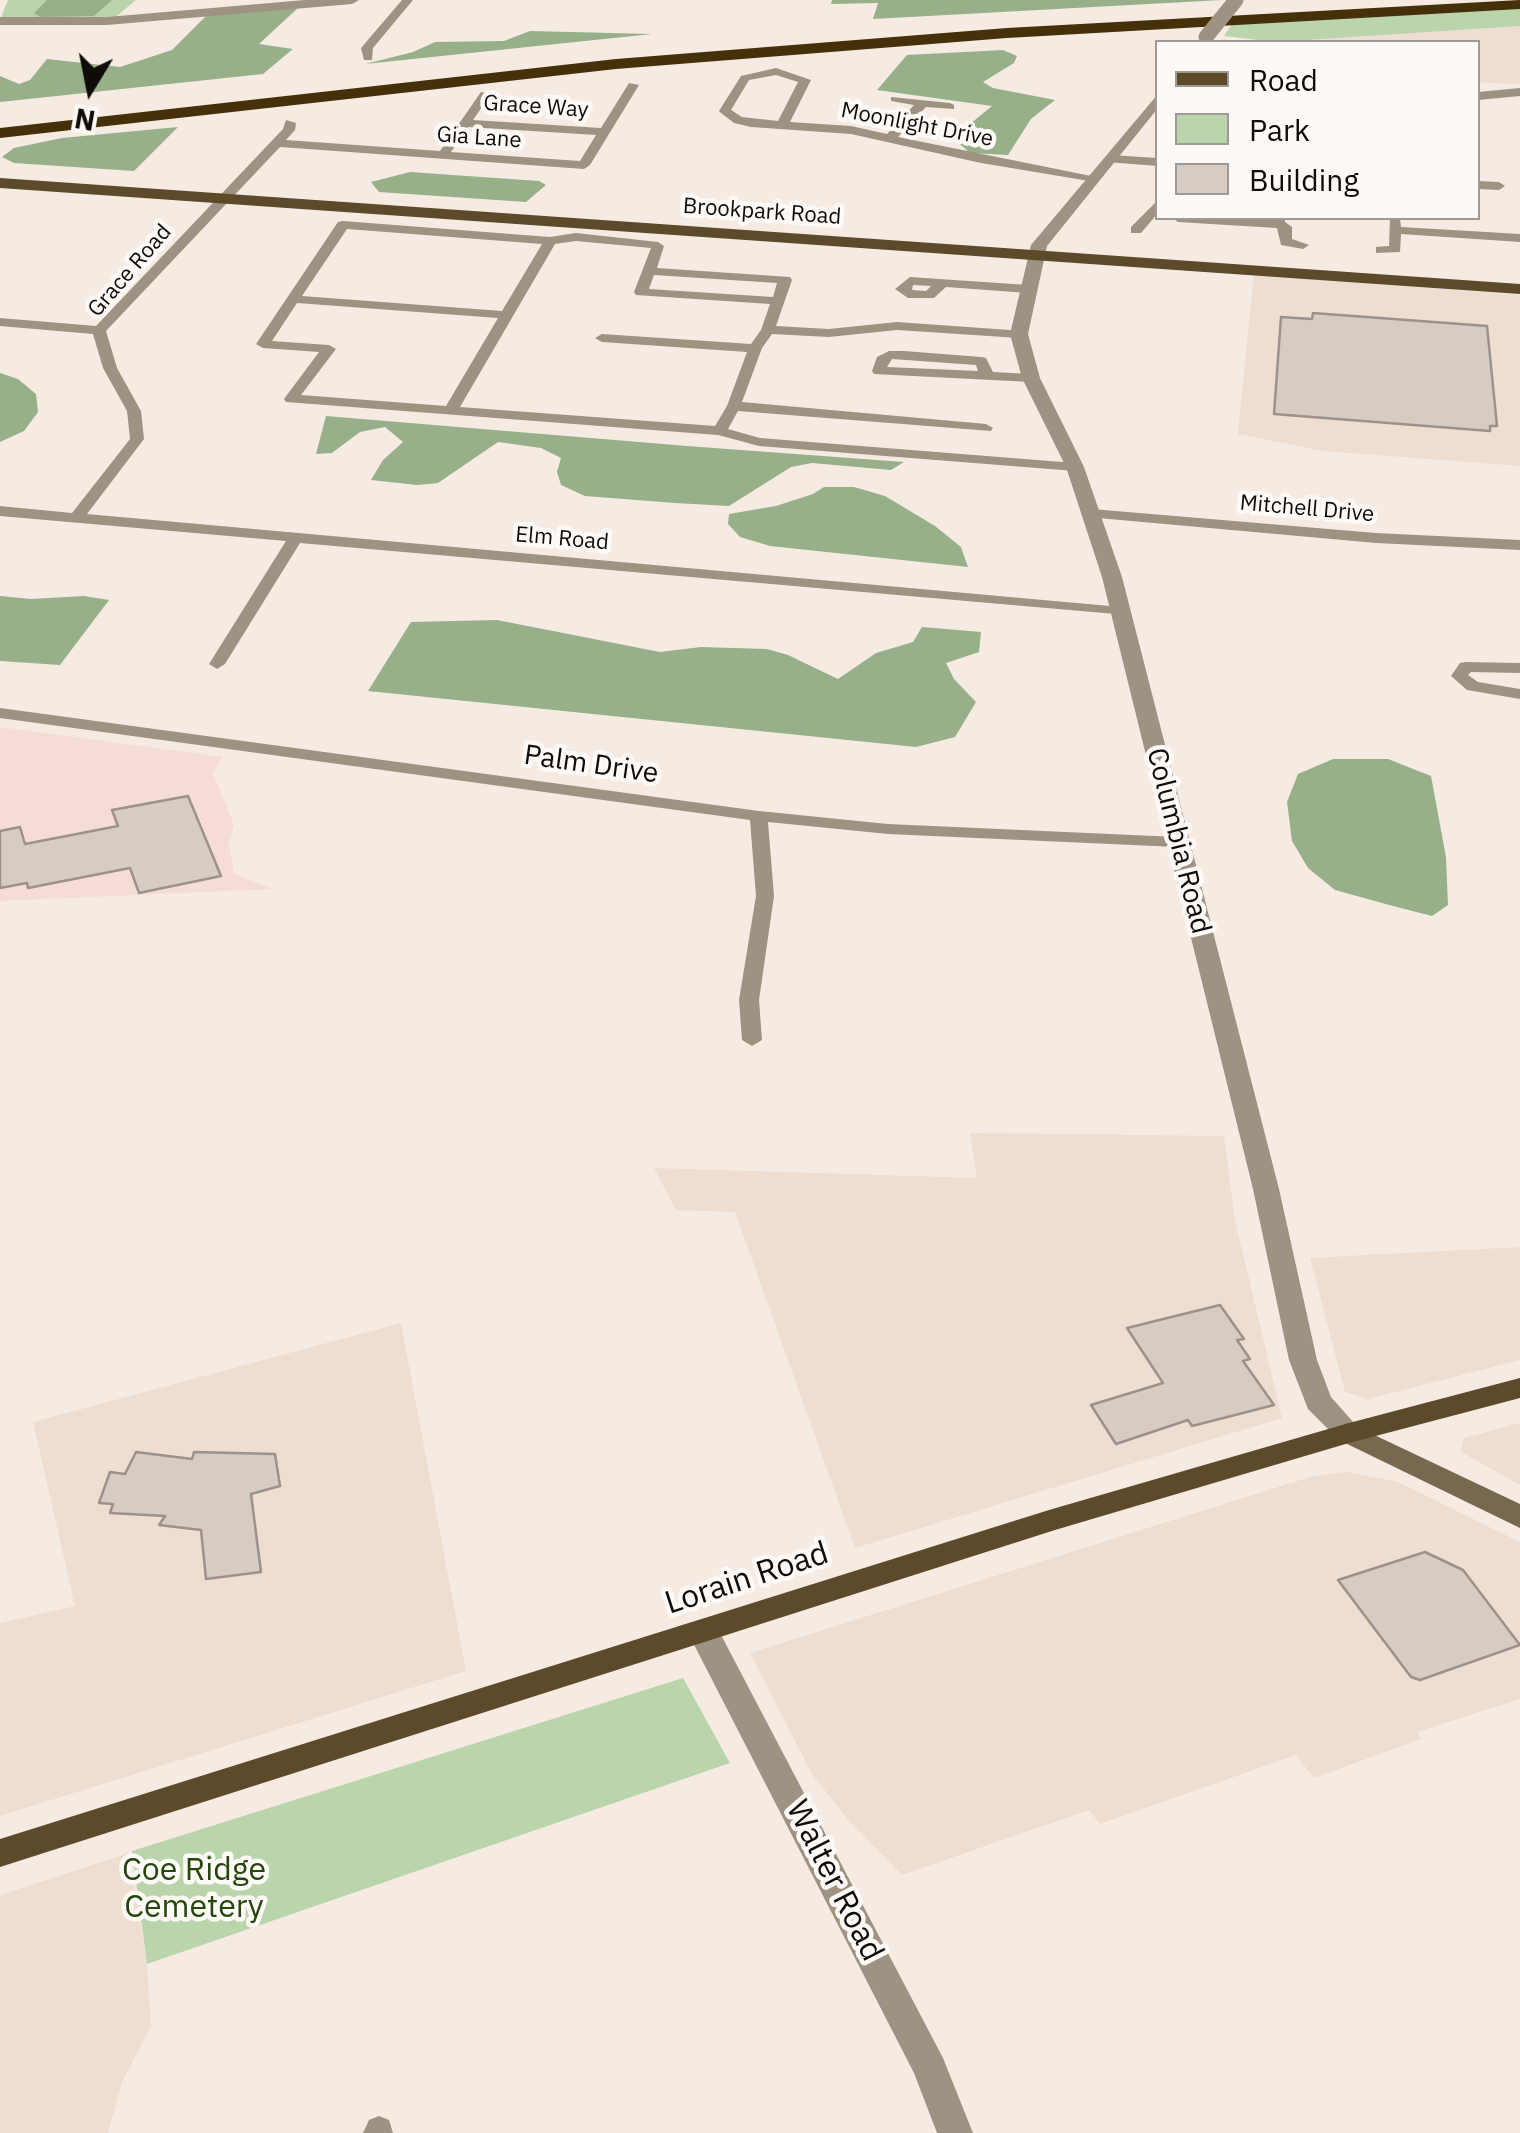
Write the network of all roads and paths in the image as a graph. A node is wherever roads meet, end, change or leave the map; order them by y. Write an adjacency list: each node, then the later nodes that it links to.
1 (36, 0): 8 (street)
2 (352, 0): 8 (street)
3 (408, 0): 10 (street)
4 (1236, 0): 9 (street, bridge)
5 (1387, 0): 19 (highway)
6 (1520, 4): 24 (highway)
7 (0, 21): 8 (street)
8 (19, 21)
9 (1204, 40)
10 (368, 58)
11 (634, 84): 23 (street, Gia Lane)
12 (484, 94): 21 (street)
13 (1520, 95): 14 (street)
14 (1480, 98)
15 (896, 100): 17 (street)
16 (1155, 102): 28 (street, Columbia Road)
17 (923, 103): 18 (street); 25 (street)
18 (950, 107)
19 (0, 122)
20 (290, 122): 26 (street, Grace Road)
21 (465, 123): 23 (street, Grace Way); 27 (street)
22 (783, 124): 22 (street, Moonlight Drive); 25 (street, Moonlight Drive)
23 (605, 132): 27 (street, Gia Lane)
24 (0, 133)
25 (888, 140): 31 (street, Moonlight Drive)
26 (276, 143): 27 (street, Gia Lane); 35 (street, Grace Road)
27 (443, 156)
28 (1110, 159): 29 (street); 31 (street, Columbia Road)
29 (1155, 162)
30 (0, 173): 35 (main road, Brookpark Road)
31 (1095, 178): 43 (street, Columbia Road)
32 (0, 183): 35 (main road, Brookpark Road)
33 (1480, 185): 34 (street)
34 (1499, 186)
35 (228, 192): 43 (main road, Brookpark Road); 54 (street, Grace Road)
36 (1155, 212): 39 (street)
37 (1279, 220): 42 (street)
38 (1395, 224): 40 (street); 44 (street)
39 (1136, 230)
40 (1520, 238)
41 (550, 240): 45 (street); 50 (street); 52 (street)
42 (1303, 244)
43 (1039, 250): 46 (main road, Brookpark Road); 48 (street, Columbia Road); 49 (main road, Brookpark Road)
44 (1381, 250)
45 (648, 271): 51 (street); 51 (street)
46 (1520, 277)
47 (943, 283): 48 (street)
48 (1028, 288): 56 (street, Columbia Road)
49 (1520, 289)
50 (290, 299): 52 (street); 62 (street)
51 (779, 301): 55 (street)
52 (506, 316): 62 (street)
53 (0, 322): 54 (street)
54 (100, 330): 68 (street, Grace Road)
55 (768, 330): 56 (street); 58 (street)
56 (1019, 334): 60 (street, Columbia Road)
57 (602, 338): 58 (street)
58 (755, 348): 61 (street)
59 (987, 375): 59 (street); 60 (street)
60 (1032, 378): 65 (street, Columbia Road)
61 (734, 406): 63 (street); 64 (street)
62 (451, 410): 64 (street)
63 (986, 428)
64 (720, 431): 65 (street)
65 (1074, 467): 67 (street, Columbia Road)
66 (0, 511): 68 (street, Elm Road)
67 (1092, 514): 70 (street, Mitchell Drive); 71 (street, Columbia Road)
68 (76, 518): 69 (street, Elm Road)
69 (296, 537): 71 (street, Elm Road); 72 (street)
70 (1520, 544)
71 (1120, 612): 77 (street, Columbia Road)
72 (216, 664)
73 (1520, 668): 74 (street)
74 (1520, 694)
75 (0, 713): 76 (street, Palm Drive)
76 (759, 816): 77 (street, Palm Drive); 78 (street)
77 (1177, 842): 80 (street, Columbia Road)
78 (752, 1040)
79 (1520, 1388): 80 (main road, Lorain Road)
80 (1349, 1433): 81 (main road, Columbia Road); 82 (main road, Lorain Road)
81 (1520, 1517)
82 (704, 1633): 83 (main road, Lorain Road); 84 (street, Walter Road)
83 (0, 1853)
84 (955, 2133)

